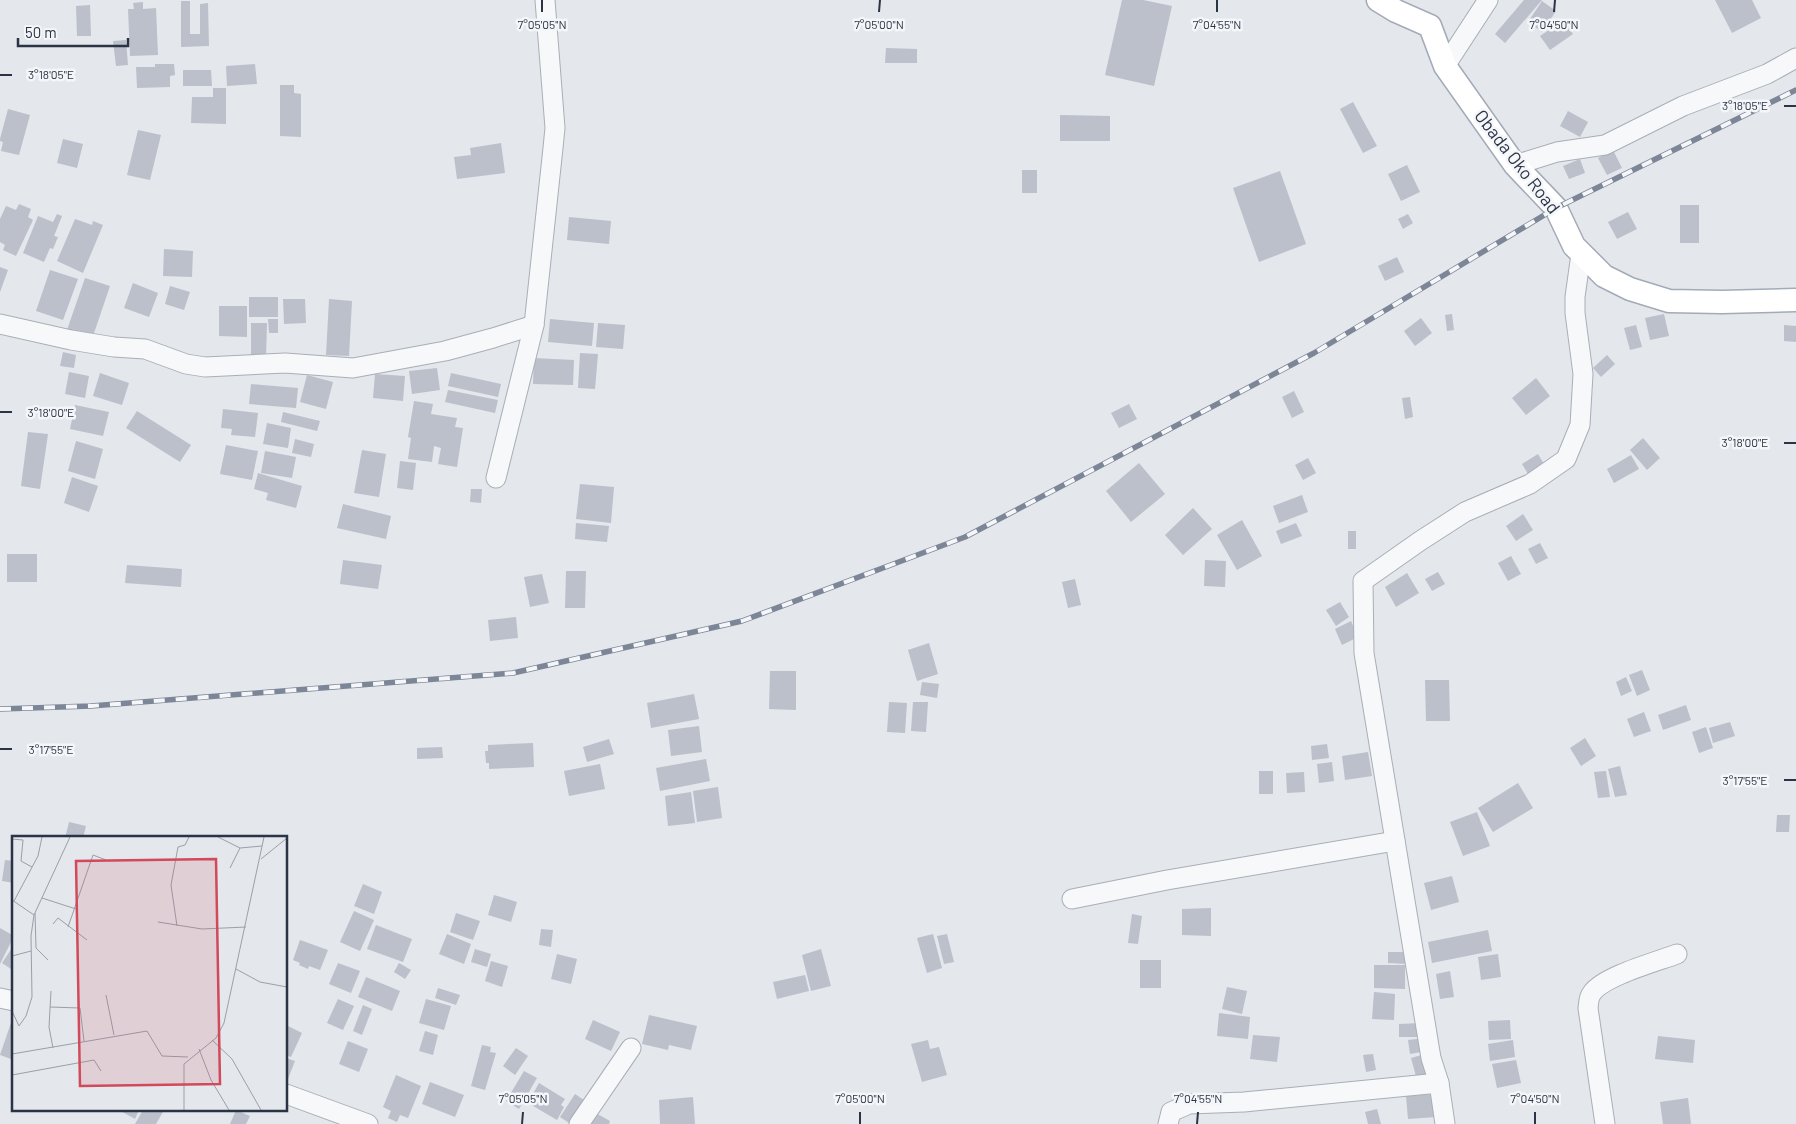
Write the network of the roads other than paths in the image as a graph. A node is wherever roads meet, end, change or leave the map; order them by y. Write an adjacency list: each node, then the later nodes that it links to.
1 (545, 0): 10 (street)
2 (1378, 0): 5 (main road, Obada Oko Road)
3 (1488, 0): 5 (street)
4 (1796, 58): 6 (street)
5 (1445, 66): 6 (main road, Obada Oko Road)
6 (1515, 165): 7 (main road, Obada Oko Road)
7 (1581, 254): 8 (main road, Obada Oko Road); 12 (street)
8 (1796, 300)
9 (0, 324): 10 (street)
10 (534, 325): 11 (street)
11 (496, 478)
12 (1395, 841): 13 (street); 16 (street)
13 (1072, 899)
14 (1676, 954): 22 (street)
15 (631, 1048): 19 (street)
16 (1439, 1083): 20 (street); 21 (street)
17 (288, 1095): 18 (street)
18 (368, 1124)
19 (579, 1124)
20 (1168, 1124)
21 (1445, 1124)
22 (1605, 1124)

